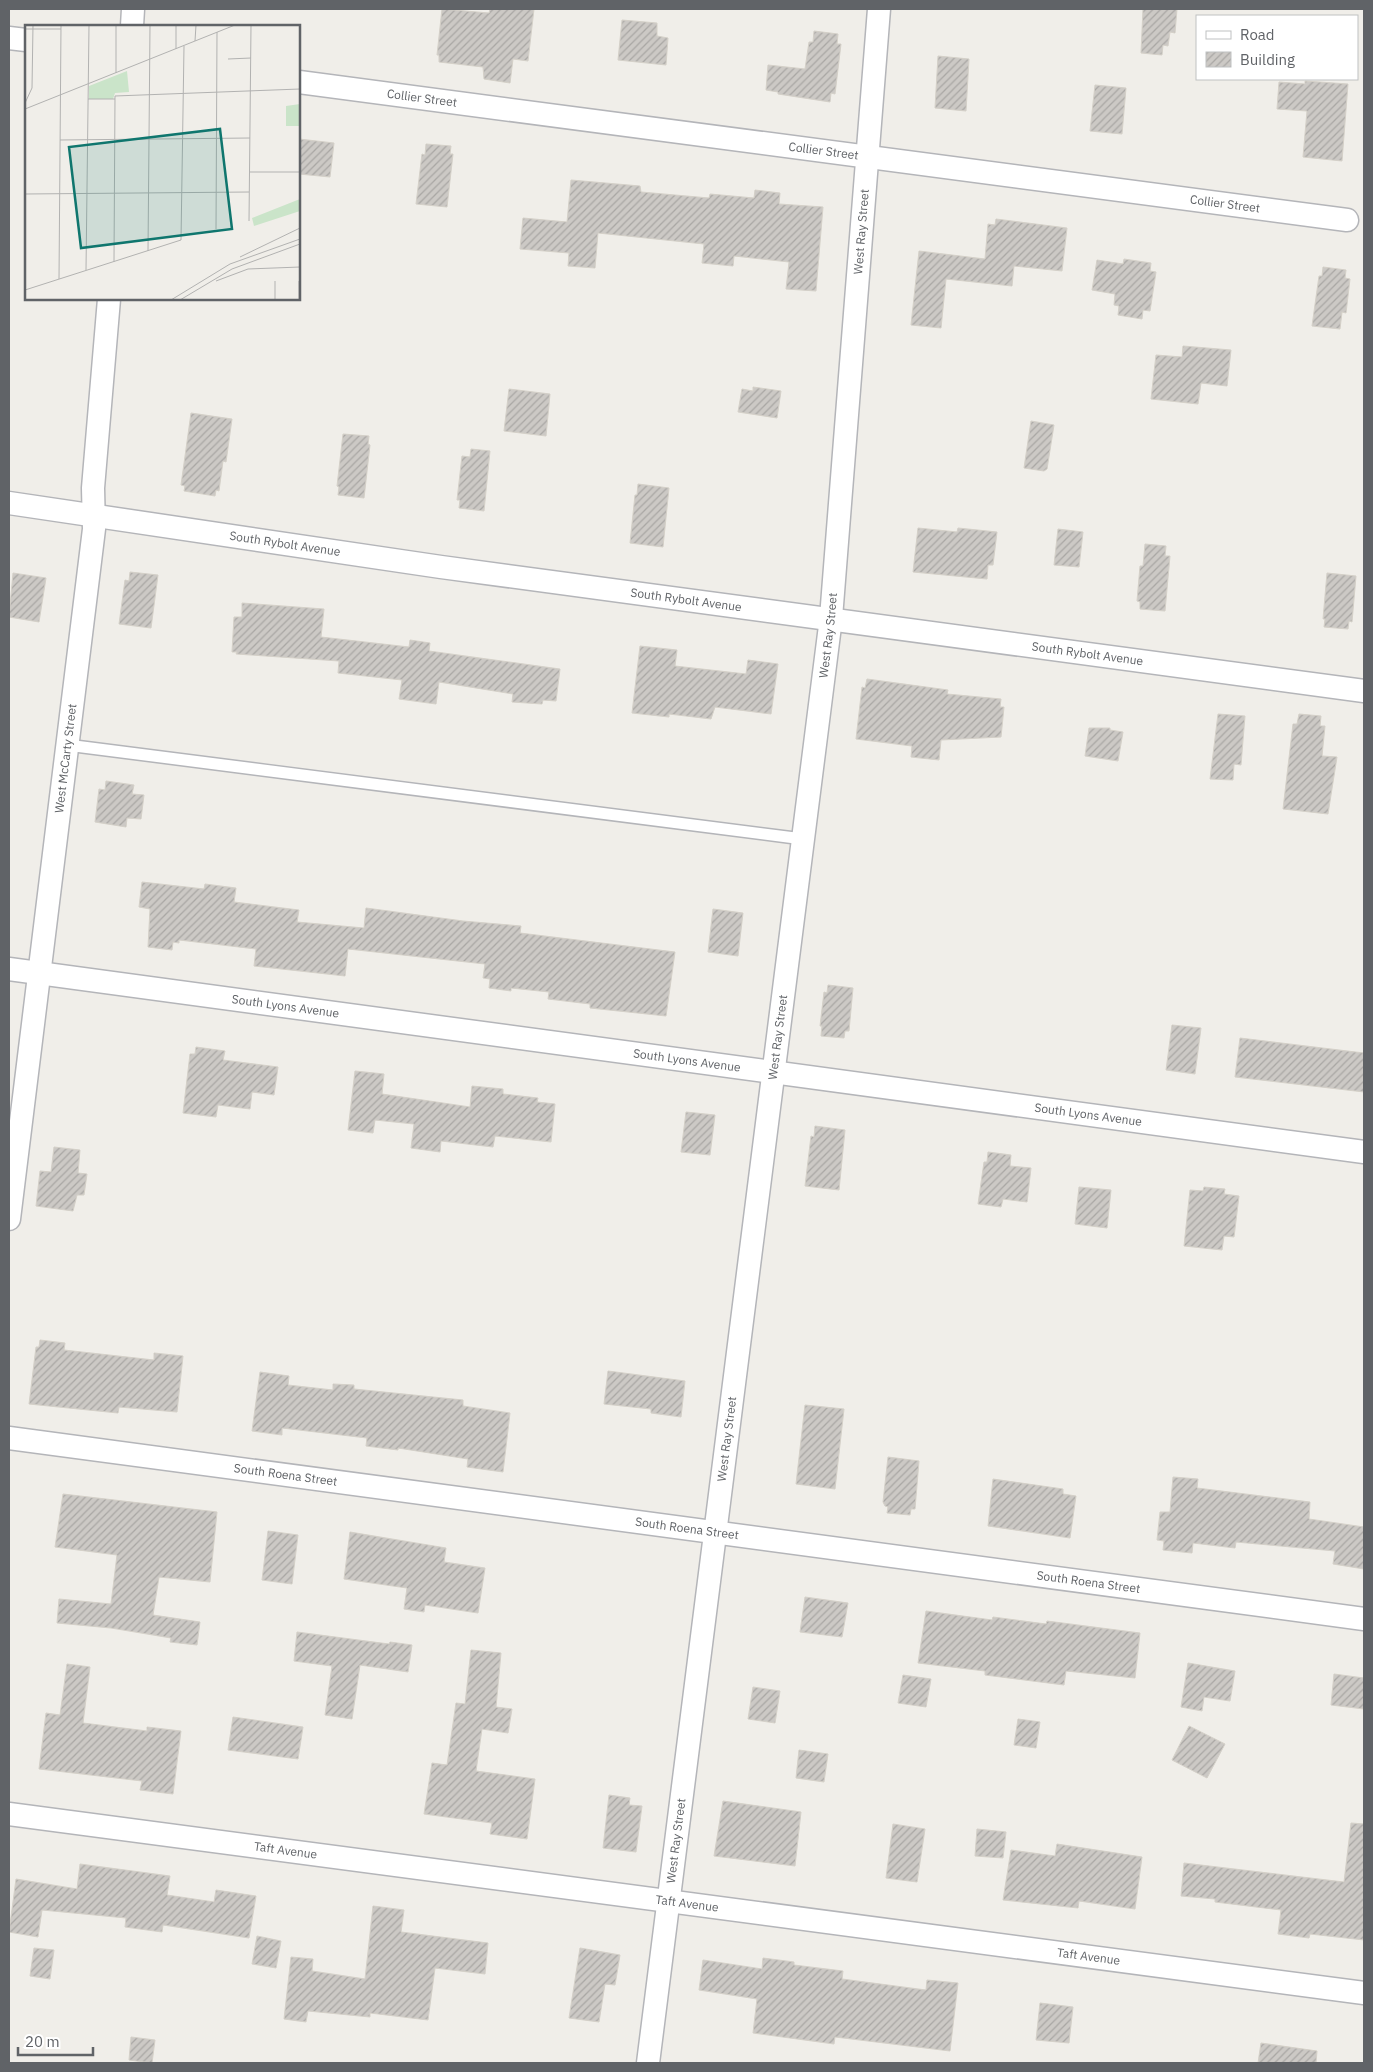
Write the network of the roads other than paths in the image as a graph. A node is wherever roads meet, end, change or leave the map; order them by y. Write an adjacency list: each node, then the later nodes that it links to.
1 (133, 9): 3 (street)
2 (879, 9): 7 (street, West Ray Street)
3 (132, 25)
4 (9, 38): 5 (street)
5 (25, 40)
6 (300, 82): 7 (street, Collier Street)
7 (867, 157): 8 (street, Collier Street); 12 (street, West Ray Street)
8 (1347, 220)
9 (109, 300): 11 (street, West McCarty Street)
10 (9, 503): 11 (street, South Rybolt Avenue)
11 (93, 516): 12 (street, South Rybolt Avenue); 14 (street, West McCarty Street)
12 (830, 618): 13 (street, South Rybolt Avenue); 15 (street, West Ray Street)
13 (1364, 691)
14 (67, 745): 15 (lane); 17 (street, West McCarty Street)
15 (803, 839): 18 (street, West Ray Street)
16 (9, 969): 17 (street, South Lyons Avenue)
17 (39, 973): 18 (street, South Lyons Avenue); 20 (street, West McCarty Street)
18 (775, 1074): 19 (street, South Lyons Avenue); 22 (street, West Ray Street)
19 (1364, 1152)
20 (9, 1218)
21 (9, 1438): 22 (street, South Roena Street)
22 (716, 1532): 23 (street, South Roena Street); 25 (street, West Ray Street)
23 (1364, 1619)
24 (9, 1814): 25 (street, Taft Avenue)
25 (670, 1902): 26 (street, Taft Avenue); 27 (street, West Ray Street)
26 (1364, 1993)
27 (648, 2063)

